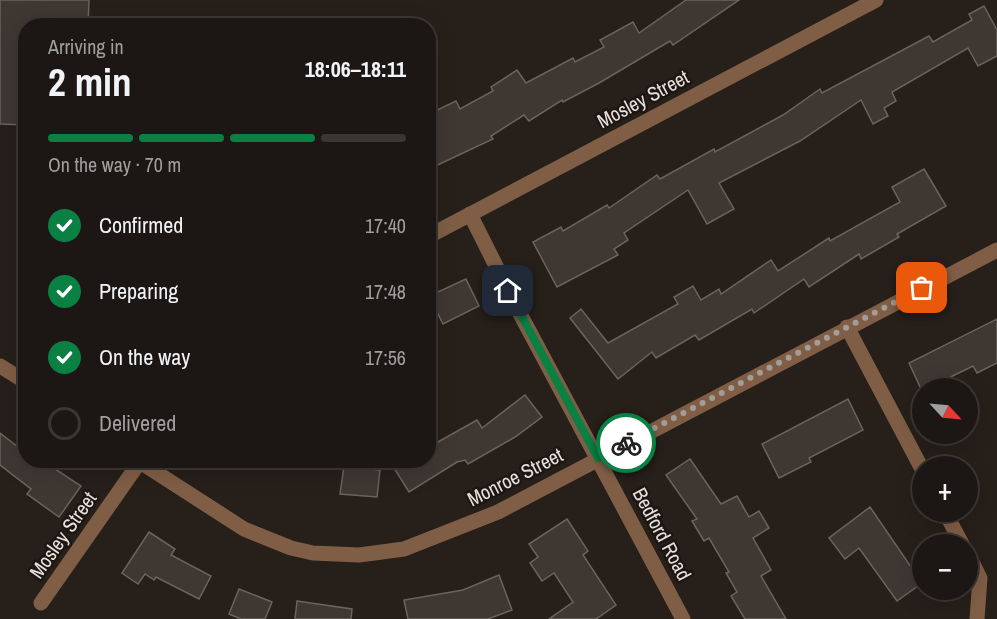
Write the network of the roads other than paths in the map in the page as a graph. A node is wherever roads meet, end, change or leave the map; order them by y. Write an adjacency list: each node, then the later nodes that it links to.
1 (876, 0): 2 (street, Mosley Street)
2 (470, 214): 3 (street, Mosley Street); 9 (street, Bedford Road)
3 (436, 232)
4 (997, 250): 5 (street, Monroe Street)
5 (847, 327): 8 (street); 9 (street, Monroe Street)
6 (0, 366): 7 (street)
7 (18, 377)
8 (915, 456)
9 (598, 458): 11 (street, Monroe Street); 14 (street, Bedford Road)
10 (134, 468): 13 (street, Mosley Street)
11 (149, 468)
12 (978, 574): 15 (street)
13 (41, 603)
14 (682, 619)
15 (977, 619)

